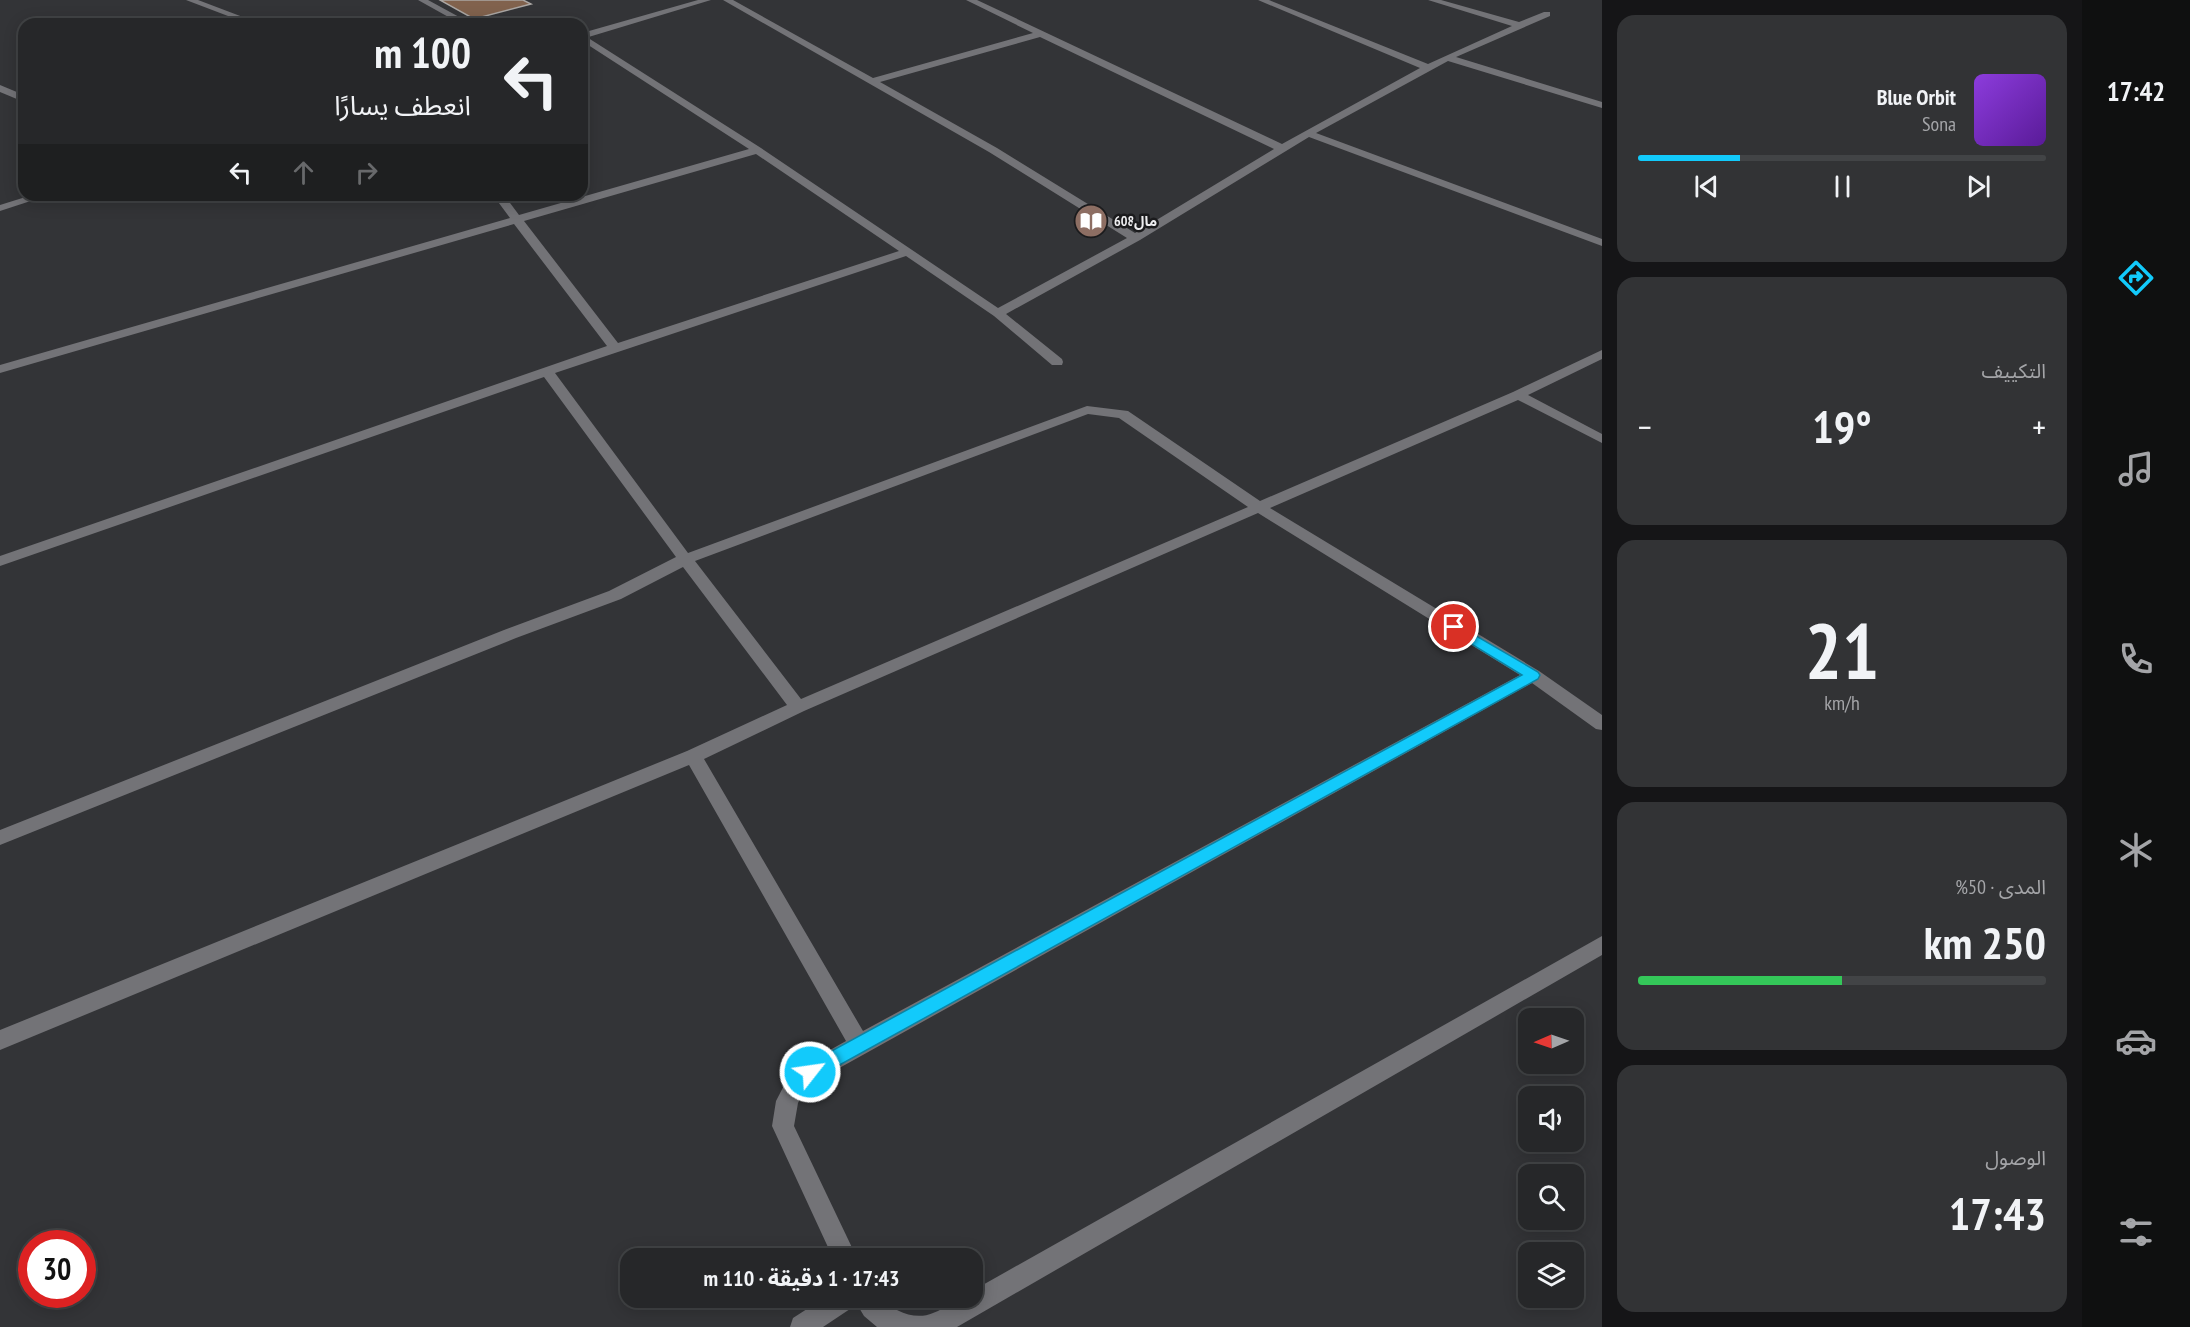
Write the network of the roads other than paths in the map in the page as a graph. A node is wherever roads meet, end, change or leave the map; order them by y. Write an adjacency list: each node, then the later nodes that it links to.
1 (190, 0): 9 (street)
2 (422, 0): 10 (street)
3 (707, 0): 12 (street)
4 (727, 0): 17 (street)
5 (970, 0): 13 (street)
6 (1262, 0): 16 (street)
7 (1432, 0): 11 (street)
8 (1547, 14): 11 (street)
9 (240, 18)
10 (456, 18)
11 (1520, 25): 15 (street)
12 (588, 34)
13 (1041, 34): 17 (street); 22 (street)
14 (588, 40): 23 (street)
15 (1449, 58): 16 (street); 20 (street)
16 (1429, 69): 21 (street)
17 (874, 81): 30 (street)
18 (0, 88): 19 (street)
19 (18, 96)
20 (1602, 105)
21 (1307, 133): 22 (street); 31 (street)
22 (1281, 148): 30 (street)
23 (757, 150): 24 (street); 32 (street)
24 (588, 199)
25 (24, 201): 28 (street)
26 (503, 201): 29 (street)
27 (581, 201): 29 (street)
28 (0, 208)
29 (519, 219): 34 (street); 37 (street)
30 (1136, 237): 33 (street)
31 (1602, 243)
32 (908, 252): 33 (street); 34 (street)
33 (998, 313): 36 (street)
34 (615, 348): 38 (street)
35 (1602, 354): 39 (street)
36 (1057, 362)
37 (0, 369)
38 (547, 372): 42 (street); 43 (street)
39 (1518, 395): 40 (street); 41 (street)
40 (1602, 439)
41 (1258, 507): 42 (street); 44 (street); 45 (street)
42 (685, 559): 45 (street); 48 (street)
43 (0, 561)
44 (1533, 675): 46 (street); 51 (street)
45 (798, 707): 47 (street)
46 (1602, 724)
47 (693, 756): 50 (street); 51 (street)
48 (0, 838)
49 (1602, 945): 53 (street)
50 (0, 1040)
51 (859, 1044): 52 (street)
52 (840, 1248)
53 (983, 1298)
54 (830, 1308): 57 (street)
55 (873, 1308): 56 (street)
56 (966, 1308)
57 (802, 1327)

